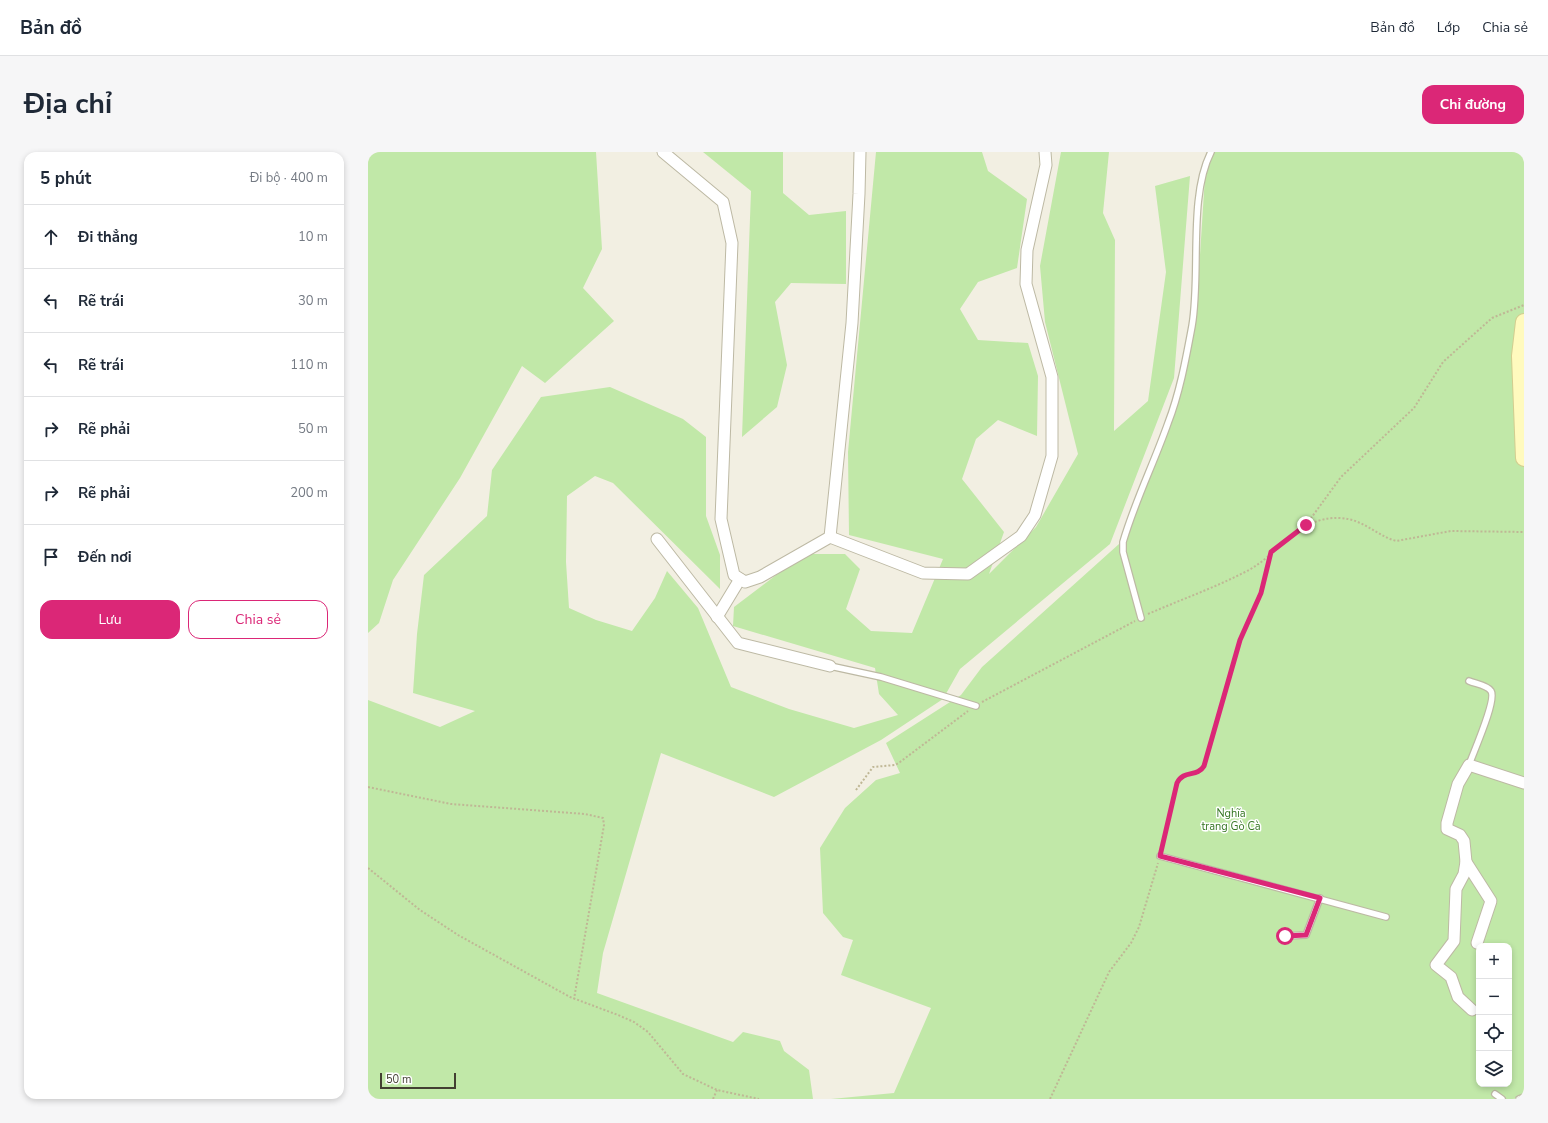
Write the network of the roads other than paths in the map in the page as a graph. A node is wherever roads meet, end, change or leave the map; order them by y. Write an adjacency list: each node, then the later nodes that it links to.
1 (663, 152): 9 (street)
2 (860, 152): 7 (street)
3 (1045, 152): 7 (street)
4 (1211, 152): 11 (lane)
5 (1524, 322): 6 (street)
6 (1524, 458)
7 (830, 537): 9 (street)
8 (657, 539): 10 (street)
9 (740, 579): 10 (street)
10 (717, 617): 12 (street)
11 (1141, 618)
12 (830, 666): 14 (lane)
13 (1469, 681): 15 (lane)
14 (976, 706)
15 (1468, 765): 16 (street); 18 (street)
16 (1524, 783)
17 (1160, 856): 19 (lane)
18 (1466, 862): 22 (street); 23 (street)
19 (1320, 898): 20 (lane); 21 (lane)
20 (1386, 916)
21 (1285, 936)
22 (1476, 943)
23 (1472, 1010)
24 (1495, 1094): 26 (lane)
25 (1524, 1097): 27 (lane)
26 (1502, 1099)
27 (1519, 1099)

